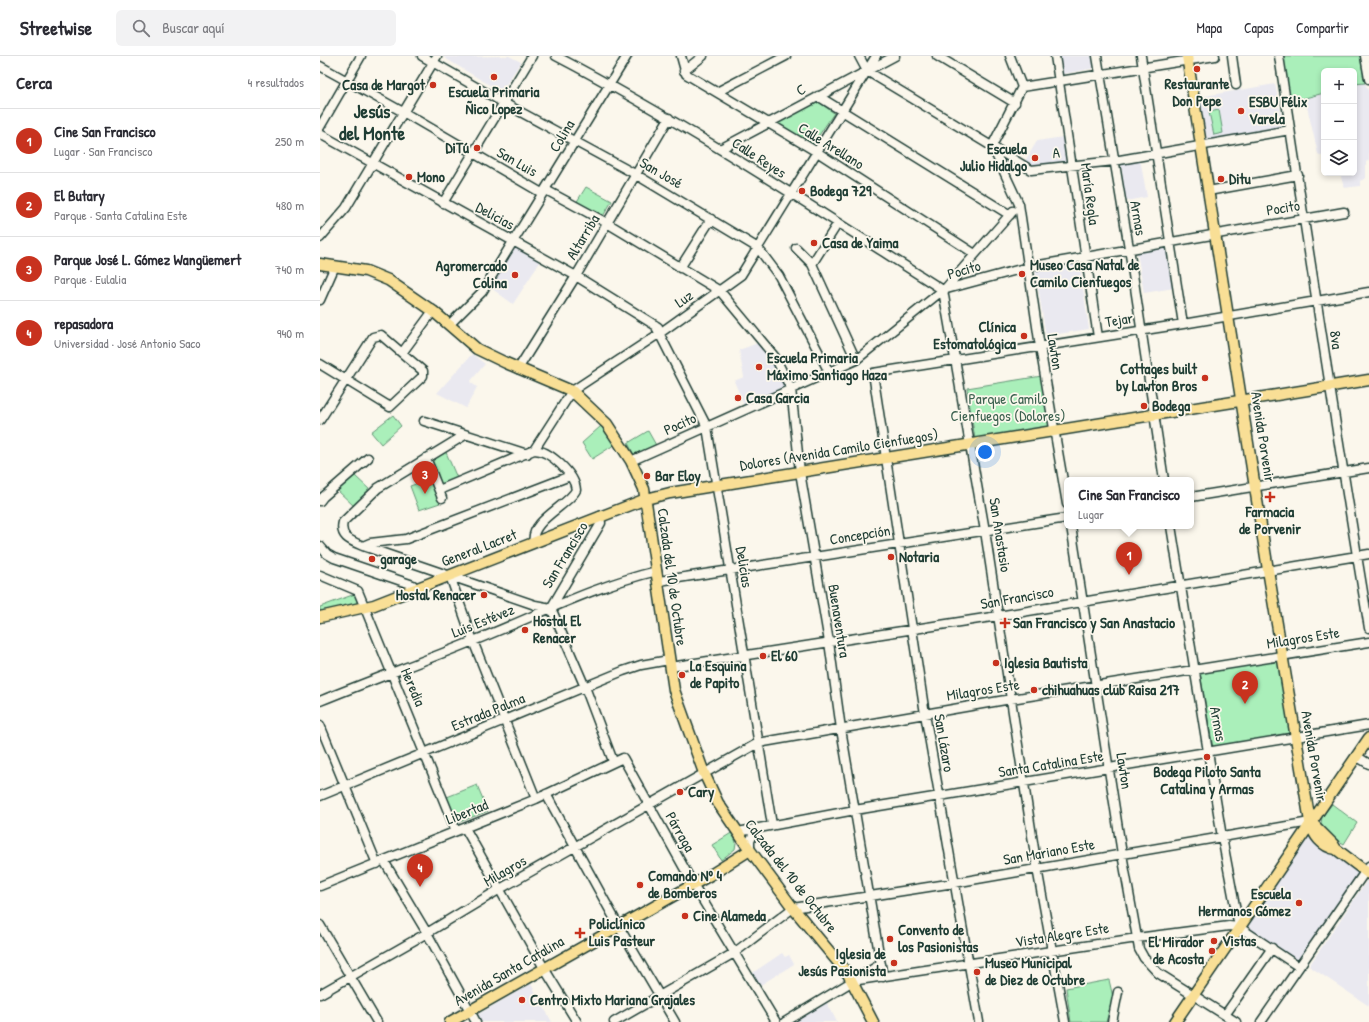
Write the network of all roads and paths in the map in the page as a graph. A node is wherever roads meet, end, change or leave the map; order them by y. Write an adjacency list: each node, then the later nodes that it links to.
1 (361, 56): 29 (street)
2 (422, 56): 22 (street, San José)
3 (532, 56): 36 (street)
4 (556, 56): 31 (street, Calle Reyes)
5 (627, 56): 31 (street, Colina)
6 (681, 56): 25 (street)
7 (703, 56): 25 (street)
8 (786, 56): 34 (street)
9 (859, 56): 26 (street)
10 (876, 56): 26 (street, Luz)
11 (895, 56): 26 (street, C)
12 (937, 56): 37 (street)
13 (1010, 56): 33 (street)
14 (1055, 56): 30 (street, María Regla)
15 (1097, 56): 27 (street, Armas)
16 (1141, 56): 24 (street)
17 (1215, 56): 21 (street)
18 (1232, 56): 32 (street)
19 (1279, 56): 43 (street, 8va)
20 (1365, 56): 28 (street)
21 (1187, 58): 24 (street); 47 (main road, Avenida Porvenir)
22 (436, 59): 36 (street, San José); 39 (street)
23 (320, 66): 29 (street, San Luis)
24 (1143, 67): 27 (street); 51 (street)
25 (684, 71): 34 (street, Calle Arellano)
26 (867, 71): 35 (street, C); 38 (street, Luz); 46 (street, A)
27 (1100, 74): 30 (street); 52 (street, Armas)
28 (1369, 79)
29 (347, 80): 39 (street, San Luis); 42 (street)
30 (1059, 80): 33 (street); 54 (street, María Regla)
31 (609, 84): 40 (street, Calle Reyes); 45 (street, Colina)
32 (1236, 85)
33 (1022, 87): 37 (street)
34 (717, 92): 41 (street, Calle Arellano)
35 (818, 96): 38 (street); 41 (street, C)
36 (504, 103): 45 (street, San José); 50 (street)
37 (1015, 103): 46 (street)
38 (841, 111): 49 (street, Luz); 63 (street)
39 (403, 112): 50 (street, San Luis); 53 (street)
40 (669, 118): 48 (street, Calle Reyes); 55 (street, Altarriba)
41 (768, 124): 48 (street, C); 49 (street, Calle Arellano)
42 (320, 127)
43 (1290, 130): 47 (street, A); 56 (street, 8va)
44 (320, 134): 53 (street, Delicias)
45 (575, 141): 55 (street, San José); 57 (street, Colina)
46 (992, 146): 54 (street, A); 61 (street, Lawton)
47 (1201, 146): 51 (street, A); 58 (main road, Avenida Porvenir)
48 (720, 149): 59 (street, Calle Reyes)
49 (817, 152): 59 (street, Luz); 75 (street, Calle Arellano)
50 (474, 153): 57 (street, San Luis); 60 (street)
51 (1156, 153): 52 (street, A); 71 (street)
52 (1114, 160): 54 (street, A); 74 (street, Armas)
53 (372, 164): 60 (street, Delicias); 69 (street)
54 (1072, 166): 76 (street, María Regla)
55 (635, 174): 64 (street, San José); 66 (street, Altarriba)
56 (1298, 175): 58 (street); 65 (street, 8va)
57 (546, 190): 66 (street, San Luis); 70 (street, Colina)
58 (1208, 191): 68 (main road, Avenida Porvenir)
59 (791, 194): 67 (street, Calle Reyes); 72 (street, Luz)
60 (443, 203): 70 (street, Delicias)
61 (1019, 204): 63 (street); 80 (street, Lawton)
62 (1344, 212): 65 (street, Pocito)
63 (1010, 215): 75 (street)
64 (711, 219): 72 (street, San José); 81 (street)
65 (1305, 219): 68 (street, Pocito); 87 (street, 8va)
66 (608, 223): 81 (street, San Luis); 82 (street, Altarriba)
67 (838, 223): 78 (street); 83 (street, Calle Reyes)
68 (1215, 234): 71 (street, Pocito); 89 (main road, Avenida Porvenir)
69 (320, 238)
70 (514, 242): 82 (street, Delicias); 91 (street, Colina)
71 (1170, 242): 74 (street, Pocito); 90 (street)
72 (758, 248): 84 (street, Luz); 101 (street, San José)
73 (796, 248): 78 (street)
74 (1129, 248): 76 (street, Pocito); 92 (street, Armas)
75 (976, 254): 83 (street)
76 (1085, 256): 80 (street, Pocito); 94 (street, María Regla)
77 (320, 264): 79 (main road, Calzada del 10 de Octubre)
78 (812, 264): 97 (street)
79 (335, 266): 86 (street); 88 (main road, Calzada del 10 de Octubre)
80 (1028, 267): 83 (street, Pocito); 95 (street, Lawton)
81 (680, 268): 84 (street, San Luis)
82 (576, 276): 93 (street, Delicias); 100 (street, Altarriba)
83 (943, 290): 97 (street, Pocito); 98 (street, San Anastasio)
84 (720, 291): 93 (street, Luz); 106 (street, Buenaventura)
85 (1369, 292): 87 (street, Tejar)
86 (320, 300)
87 (1316, 300): 89 (street, Tejar); 105 (street, 8va)
88 (433, 312): 91 (main road, Calzada del 10 de Octubre); 96 (street)
89 (1228, 316): 90 (street, Tejar); 108 (main road, Avenida Porvenir)
90 (1183, 324): 92 (street, Tejar)
91 (449, 325): 100 (main road, Calzada del 10 de Octubre)
92 (1142, 330): 94 (street, Tejar); 109 (street, Armas)
93 (662, 332): 107 (street, Luz); 112 (street, Delicias)
94 (1098, 337): 95 (street, Tejar)
95 (1040, 347): 98 (street, Tejar); 113 (street, Lawton)
96 (402, 353): 103 (street); 103 (street)
97 (856, 360): 101 (street, Pocito)
98 (955, 360): 102 (street, Tejar); 115 (street, San Anastasio)
99 (320, 364): 103 (street)
100 (518, 369): 107 (main road, Calzada del 10 de Octubre)
101 (829, 372): 106 (street, Pocito)
102 (873, 373): 119 (street, San Lázaro)
103 (345, 379): 110 (street)
104 (1369, 380): 105 (main road, Dolores (Avenida Camilo Cienfuegos))
105 (1329, 386): 108 (main road, Dolores (Avenida Camilo Cienfuegos)); 123 (street, 8va)
106 (791, 389): 112 (street, Pocito); 122 (street, Buenaventura)
107 (572, 391): 116 (street, Luz); 120 (main road, Calzada del 10 de Octubre)
108 (1242, 400): 109 (main road, Dolores (Avenida Camilo Cienfuegos)); 127 (main road, Avenida Porvenir)
109 (1155, 415): 113 (main road, Dolores (Avenida Camilo Cienfuegos)); 125 (street, Armas)
110 (320, 420)
111 (424, 421): 114 (street)
112 (707, 427): 120 (street, Pocito); 126 (street, Delicias)
113 (1054, 430): 115 (main road, Dolores (Avenida Camilo Cienfuegos)); 128 (street, Lawton)
114 (465, 435): 116 (street); 118 (street)
115 (970, 444): 119 (main road, Dolores (Avenida Camilo Cienfuegos)); 136 (street, San Anastasio)
116 (530, 452): 118 (street); 124 (street)
117 (368, 458): 131 (street)
118 (426, 458): 140 (street)
119 (885, 458): 122 (main road, Dolores (Avenida Camilo Cienfuegos)); 138 (street, San Lázaro)
120 (632, 461): 130 (main road, Calzada del 10 de Octubre)
121 (1369, 468): 123 (street)
122 (800, 472): 126 (main road, Dolores (Avenida Camilo Cienfuegos)); 142 (street, Buenaventura)
123 (1342, 473): 127 (street); 143 (street, 8va)
124 (570, 476): 137 (street); 140 (street)
125 (1164, 477)
126 (716, 484): 130 (main road, Dolores (Avenida Camilo Cienfuegos)); 144 (street, Delicias)
127 (1256, 486): 129 (street); 145 (main road, Avenida Porvenir)
128 (1064, 487)
129 (1194, 496)
130 (646, 499): 132 (main road, General Lacret); 148 (main road, Calzada del 10 de Octubre)
131 (320, 501)
132 (600, 516): 137 (main road, General Lacret); 153 (street, San Francisco)
133 (1064, 518): 136 (street, Concepción)
134 (1071, 529): 151 (street, Lawton)
135 (1171, 529): 149 (street, Armas)
136 (986, 531): 138 (street, Concepción); 154 (street, San Anastasio)
137 (534, 542): 147 (main road, General Lacret)
138 (900, 543): 142 (street, Concepción); 157 (street, San Lázaro)
139 (320, 546): 150 (street)
140 (363, 546): 147 (street)
141 (1369, 554): 143 (street, San Francisco)
142 (815, 556): 144 (street, Concepción); 159 (street, Buenaventura)
143 (1357, 556): 145 (street, San Francisco); 156 (street, 8va)
144 (730, 569): 148 (street, Concepción); 161 (street, Delicias)
145 (1268, 570): 149 (street, San Francisco); 162 (main road, Avenida Porvenir)
146 (320, 575): 152 (street, Heredia)
147 (450, 576): 150 (main road, General Lacret); 153 (street); 158 (street)
148 (658, 576): 153 (street, Luis Estévez); 163 (main road, Calzada del 10 de Octubre)
149 (1180, 587): 151 (street, San Francisco); 164 (street, Armas)
150 (415, 589): 152 (main road, General Lacret)
151 (1083, 601): 154 (street, San Francisco); 166 (street, Lawton)
152 (365, 608): 155 (main road, General Lacret); 165 (street, Heredia)
153 (551, 608): 158 (street, Luis Estévez); 167 (street)
154 (998, 616): 157 (street, San Francisco); 168 (street, San Anastasio)
155 (320, 617)
156 (1369, 628)
157 (912, 629): 159 (street, San Francisco); 170 (street, San Lázaro)
158 (472, 641): 165 (street, Luis Estévez); 171 (street)
159 (829, 642): 161 (street, San Francisco); 174 (street, Buenaventura)
160 (1369, 642): 162 (street, Milagros Este)
161 (744, 655): 163 (street, San Francisco); 177 (street, Delicias)
162 (1282, 655): 164 (street, Milagros Este); 175 (main road, Avenida Porvenir)
163 (669, 664): 167 (street, Estrada Palma); 185 (main road, Calzada del 10 de Octubre)
164 (1194, 670): 166 (street, Milagros Este); 179 (street, Armas)
165 (391, 672): 169 (street, Luis Estévez); 178 (street, Heredia)
166 (1096, 686): 168 (street, Milagros Este); 184 (street, Lawton)
167 (585, 687): 171 (street, Estrada Palma); 182 (street)
168 (1011, 699): 170 (street, Milagros Este); 186 (street, San Anastasio)
169 (320, 701)
170 (925, 714): 174 (street, Milagros Este); 190 (street, San Lázaro)
171 (504, 720): 178 (street, Estrada Palma); 191 (street)
172 (320, 725): 187 (street)
173 (1369, 726): 175 (street, Santa Catalina Este)
174 (841, 729): 177 (street, Milagros Este); 193 (street, Buenaventura)
175 (1296, 737): 179 (street, Santa Catalina Este); 194 (main road, Avenida Porvenir)
176 (1369, 738): 180 (main road)
177 (758, 743): 185 (street, Milagros Este); 195 (street, Delicias)
178 (425, 752): 187 (street, Estrada Palma); 198 (street, Heredia)
179 (1210, 752): 184 (street, Santa Catalina Este); 200 (street, Armas)
180 (1356, 756): 183 (street); 194 (main road)
181 (623, 758): 182 (street, Libertad); 192 (street, Párraga)
182 (613, 761): 188 (street, Libertad)
183 (1369, 764)
184 (1109, 769): 186 (street, Santa Catalina Este); 203 (street, Lawton)
185 (704, 773): 192 (street, Milagros); 199 (main road, Calzada del 10 de Octubre)
186 (1024, 783): 190 (street, Santa Catalina Este); 206 (street, San Anastasio)
187 (345, 786): 189 (street, Estrada Palma); 204 (street)
188 (546, 794): 191 (street, Libertad); 201 (street)
189 (320, 796)
190 (939, 796): 193 (street, Santa Catalina Este); 208 (street, San Lázaro)
191 (536, 799): 196 (street, Libertad)
192 (648, 805): 201 (street, Milagros); 209 (street, Párraga)
193 (854, 810): 195 (street, Santa Catalina Este); 212 (street, Buenaventura)
194 (1310, 822): 200 (street, San Mariano Este); 207 (main road, Avenida Porvenir); 216 (main road)
195 (772, 825): 197 (street, Santa Catalina Este)
196 (465, 828): 198 (street, Libertad); 211 (street)
197 (756, 829): 199 (street, Santa Catalina Este); 202 (street)
198 (456, 831): 204 (street, Libertad)
199 (740, 835): 202 (main road, Calzada del 10 de Octubre); 205 (main road)
200 (1222, 837): 203 (street, San Mariano Este); 216 (street, Armas)
201 (576, 847): 211 (street, Milagros); 215 (street)
202 (750, 850): 205 (main road, Avenida Santa Catalina); 213 (main road, Calzada del 10 de Octubre)
203 (1122, 854): 206 (street, San Mariano Este); 218 (street, Lawton)
204 (380, 862): 210 (street, Libertad); 217 (street)
205 (731, 862): 209 (main road, Avenida Santa Catalina)
206 (1037, 868): 208 (street, San Mariano Este); 220 (street, San Anastasio)
207 (1368, 870): 224 (street)
208 (954, 883): 212 (street, San Mariano Este); 223 (street, San Lázaro)
209 (694, 884): 215 (main road, Avenida Santa Catalina); 221 (street, Párraga)
210 (320, 886)
211 (500, 889): 217 (street, Milagros); 225 (street)
212 (869, 896): 213 (street, San Mariano Este); 222 (street, Buenaventura)
213 (793, 908): 221 (street); 228 (main road, Calzada del 10 de Octubre)
214 (320, 925): 226 (street)
215 (618, 926): 225 (main road, Avenida Santa Catalina); 232 (street)
216 (1239, 927): 218 (street, Vista Alegre Este); 219 (street); 231 (main road)
217 (427, 933): 226 (street, Milagros); 233 (street)
218 (1137, 938): 220 (street, Vista Alegre Este); 231 (street, Lawton)
219 (1272, 948): 224 (street); 234 (street)
220 (1053, 950): 223 (street, Vista Alegre Este); 245 (street, San Anastasio)
221 (734, 953): 232 (street); 241 (street, Párraga)
222 (881, 964): 227 (street, Buenaventura); 228 (street)
223 (970, 964): 227 (street, Vista Alegre Este); 244 (street, San Lázaro)
224 (1299, 967): 249 (street)
225 (544, 968): 233 (main road, Avenida Santa Catalina); 238 (street)
226 (350, 976): 230 (street, Milagros); 235 (street)
227 (883, 977): 228 (street, Vista Alegre Este)
228 (852, 981): 242 (street); 243 (main road, Calzada del 10 de Octubre)
229 (1118, 992): 246 (street)
230 (320, 994)
231 (1193, 995): 234 (street, Lawton); 247 (main road)
232 (659, 996): 239 (street); 240 (street)
233 (469, 1011): 236 (main road, Avenida Santa Catalina); 237 (street)
234 (1225, 1015): 248 (street, Lawton)
235 (377, 1022)
236 (450, 1022)
237 (476, 1022)
238 (577, 1022)
239 (614, 1022)
240 (675, 1022)
241 (776, 1022)
242 (785, 1022)
243 (873, 1022)
244 (978, 1022)
245 (1065, 1022)
246 (1112, 1022)
247 (1175, 1022)
248 (1236, 1022)
249 (1261, 1022)

